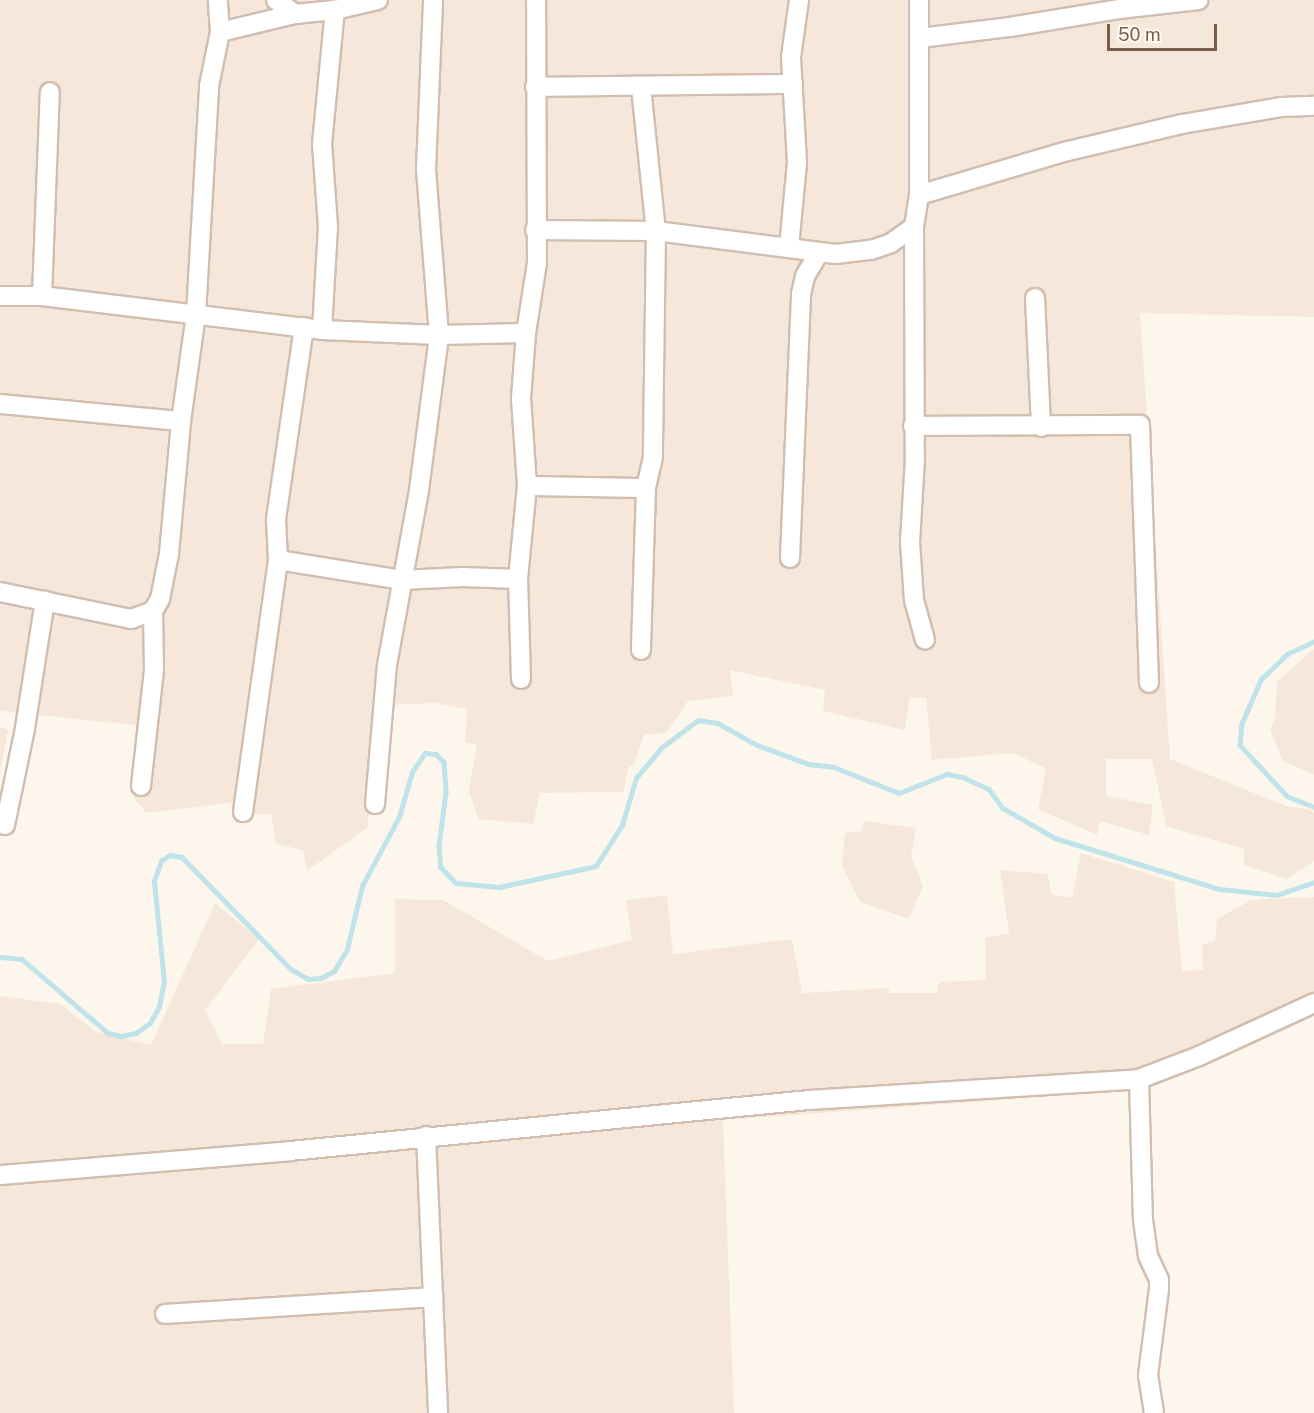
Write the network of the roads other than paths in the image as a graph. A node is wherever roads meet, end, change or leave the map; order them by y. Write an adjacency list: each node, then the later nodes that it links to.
1 (218, 0): 11 (street)
2 (276, 0): 10 (street)
3 (378, 0): 9 (street)
4 (433, 0): 30 (street)
5 (536, 0): 14 (street)
6 (799, 0): 13 (street)
7 (919, 0): 12 (street)
8 (1198, 0): 12 (street)
9 (335, 10): 10 (street); 28 (street)
10 (295, 14): 11 (street)
11 (220, 32): 27 (street)
12 (920, 38): 18 (street)
13 (794, 84): 15 (street); 22 (street)
14 (535, 87): 15 (street); 20 (street)
15 (641, 87): 21 (street)
16 (50, 92): 25 (street)
17 (1314, 106): 18 (street)
18 (919, 195): 19 (street)
19 (914, 227): 23 (street); 33 (street)
20 (534, 230): 21 (street); 29 (street)
21 (656, 231): 22 (street); 36 (street)
22 (789, 247): 23 (street)
23 (819, 254): 37 (street)
24 (0, 296): 25 (street)
25 (42, 296): 27 (street)
26 (1035, 298): 34 (street)
27 (196, 314): 28 (street); 32 (street)
28 (313, 328): 30 (street); 38 (street)
29 (526, 333): 30 (street); 35 (street)
30 (439, 335): 40 (street)
31 (0, 404): 32 (street)
32 (181, 421): 43 (street)
33 (913, 426): 34 (street); 44 (street)
34 (1041, 427): 47 (street)
35 (527, 486): 36 (street); 39 (street)
36 (646, 488): 45 (street)
37 (790, 558)
38 (278, 560): 40 (street); 50 (street)
39 (519, 579): 40 (street); 46 (street)
40 (401, 580): 49 (street)
41 (0, 592): 42 (street)
42 (45, 601): 43 (street); 51 (street)
43 (153, 611): 48 (street)
44 (925, 640)
45 (642, 650)
46 (521, 679)
47 (1149, 683)
48 (141, 786)
49 (375, 804)
50 (243, 812)
51 (5, 825)
52 (1314, 1003): 53 (street)
53 (1139, 1079): 54 (street); 59 (street)
54 (426, 1136): 55 (street); 56 (street)
55 (0, 1175)
56 (433, 1297): 57 (street); 58 (street)
57 (165, 1314)
58 (438, 1413)
59 (1154, 1413)

